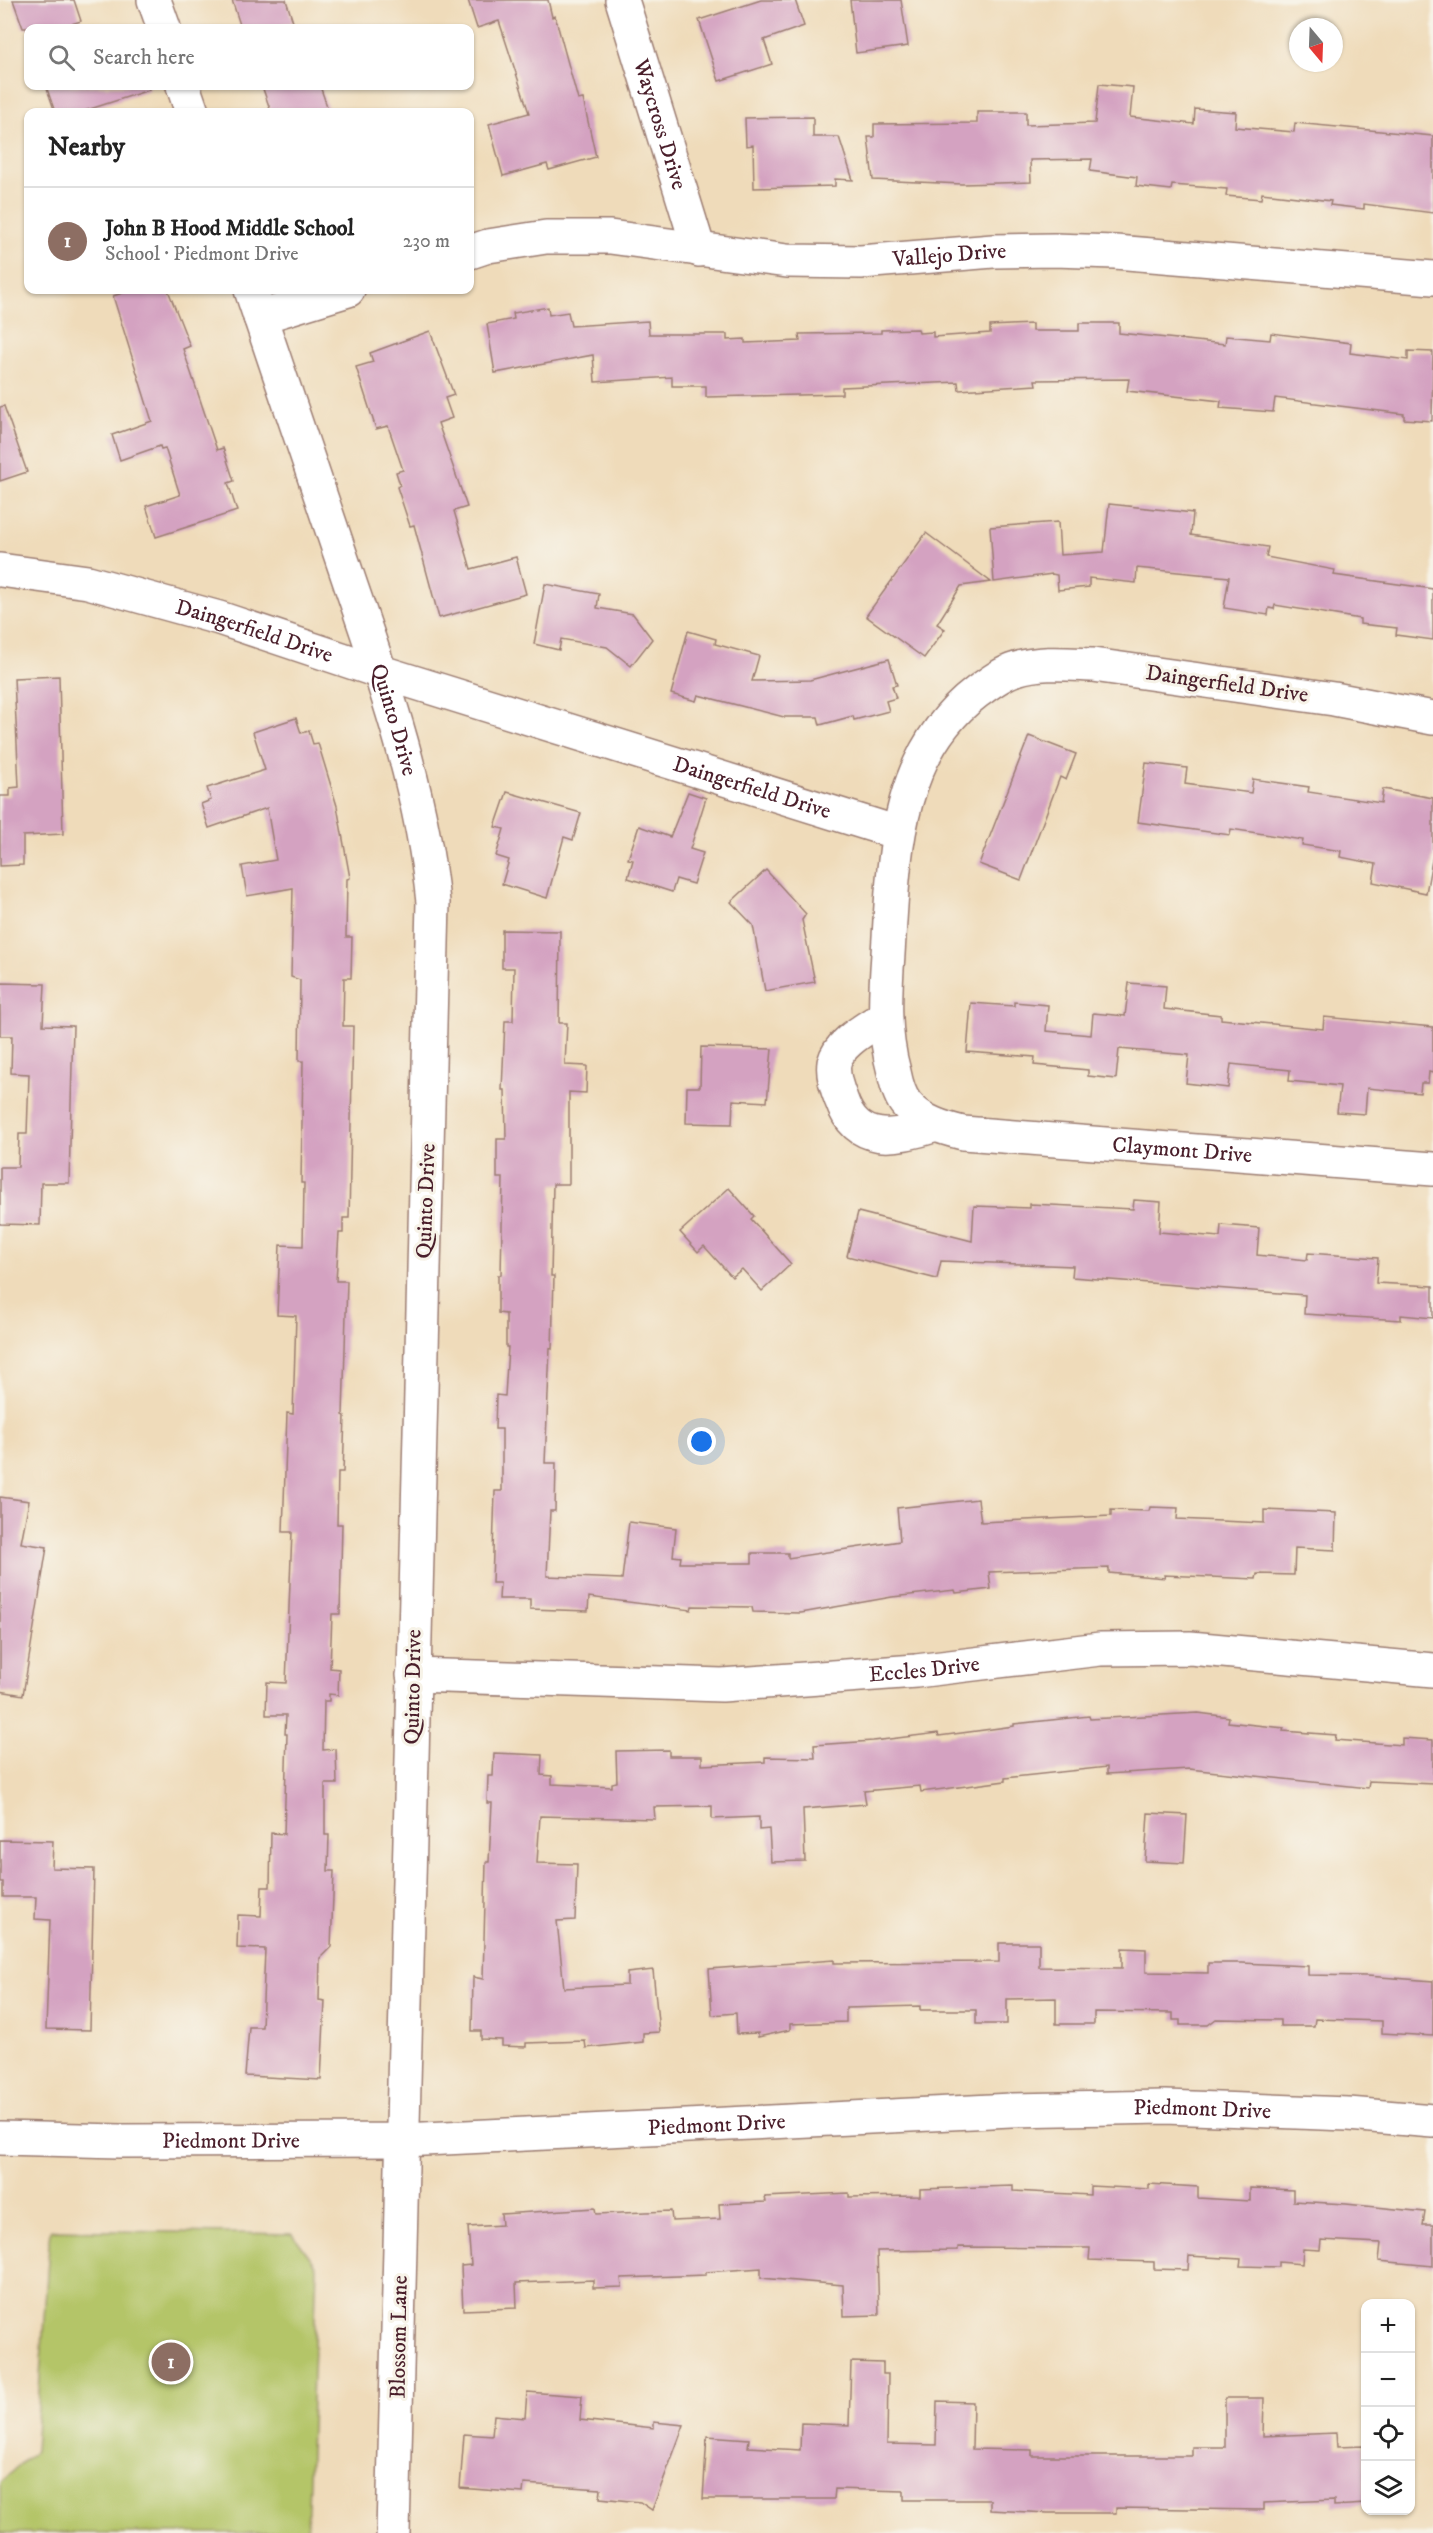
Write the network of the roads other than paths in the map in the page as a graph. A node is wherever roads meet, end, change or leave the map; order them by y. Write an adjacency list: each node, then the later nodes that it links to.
1 (154, 0): 3 (street)
2 (622, 0): 6 (street, Waycross Drive)
3 (163, 24)
4 (184, 90): 5 (street)
5 (191, 108)
6 (699, 250): 7 (street, Vallejo Drive); 8 (street, Vallejo Drive)
7 (474, 251)
8 (1433, 278)
9 (320, 294): 10 (street)
10 (256, 303): 12 (street, Quinto Drive)
11 (0, 570): 12 (street, Daingerfield Drive)
12 (381, 672): 14 (street, Daingerfield Drive); 19 (street, Quinto Drive)
13 (1433, 718): 14 (street, Daingerfield Drive)
14 (898, 833): 15 (street, Claymont Drive)
15 (884, 1017): 16 (street, Claymont Drive); 16 (street)
16 (933, 1125): 17 (street, Claymont Drive)
17 (1433, 1169)
18 (1433, 1670): 19 (street, Eccles Drive)
19 (413, 1675): 22 (street, Quinto Drive)
20 (1433, 2121): 22 (street, Piedmont Drive)
21 (0, 2138): 22 (street, Piedmont Drive)
22 (404, 2140): 23 (street, Blossom Lane)
23 (393, 2533)

